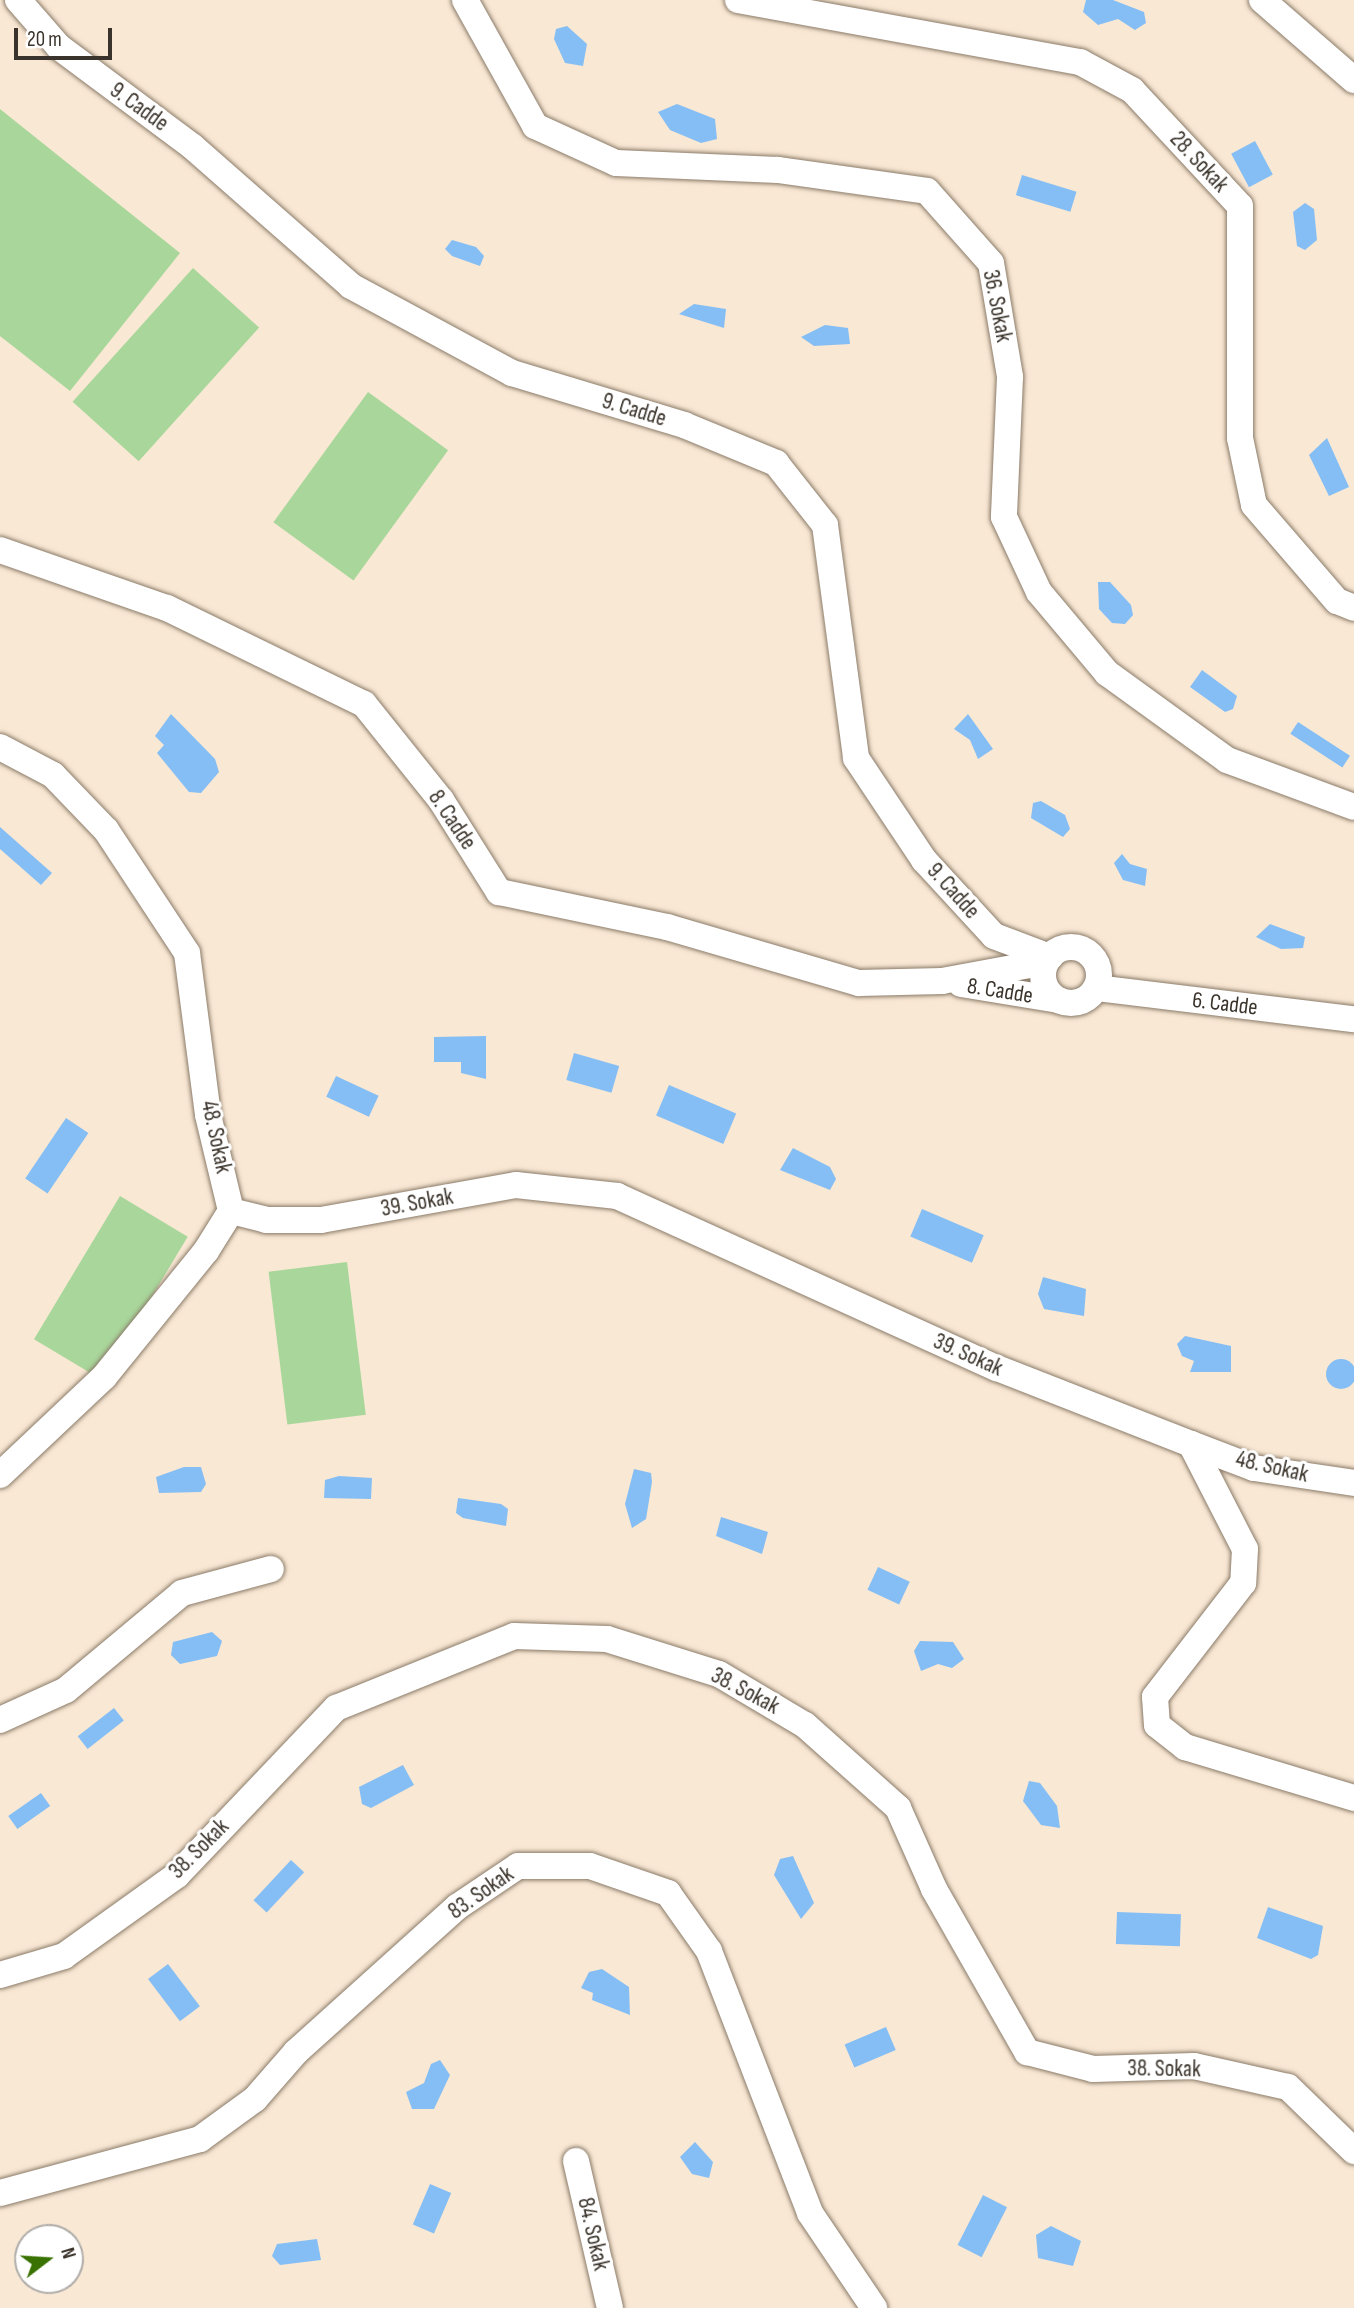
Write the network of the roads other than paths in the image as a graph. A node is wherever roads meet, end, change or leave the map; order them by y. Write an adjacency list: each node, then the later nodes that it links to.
1 (18, 0): 10 (street, 9. Cadde)
2 (465, 0): 9 (street, 36. Sokak)
3 (738, 0): 7 (street, 28. Sokak)
4 (1262, 0): 5 (street)
5 (1354, 80)
6 (0, 550): 11 (street, 8. Cadde)
7 (1354, 608)
8 (0, 747): 15 (street, 48. Sokak)
9 (1354, 807)
10 (1048, 960): 11 (street, 8. Cadde); 12 (street); 13 (street)
11 (942, 981): 13 (street, 8. Cadde)
12 (1096, 988): 13 (street); 14 (street, 6. Cadde)
13 (1059, 1000)
14 (1354, 1019)
15 (230, 1211): 16 (street, 39. Sokak); 17 (street)
16 (1191, 1444): 18 (street, 48. Sokak); 21 (street)
17 (0, 1475)
18 (1354, 1483)
19 (271, 1569): 20 (street)
20 (0, 1720)
21 (1354, 1798)
22 (0, 1975): 23 (street, 38. Sokak)
23 (1354, 2151)
24 (576, 2161): 26 (street, 84. Sokak)
25 (0, 2193): 27 (street, 83. Sokak)
26 (610, 2308)
27 (874, 2308)

